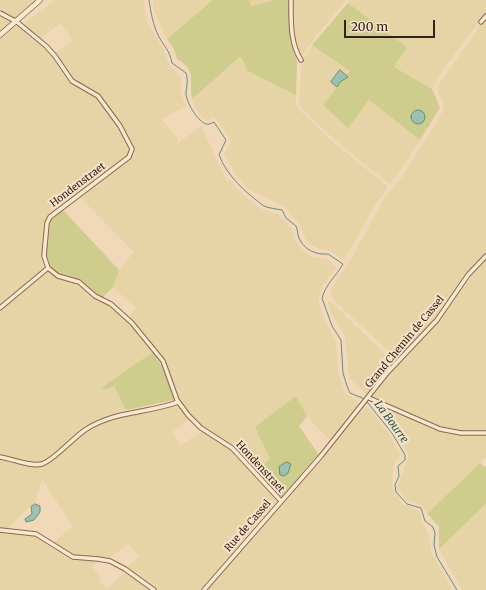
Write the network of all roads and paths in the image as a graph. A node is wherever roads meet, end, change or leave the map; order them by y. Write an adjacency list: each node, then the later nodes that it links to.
1 (40, 0): 5 (street)
2 (291, 0): 8 (street)
3 (0, 13): 5 (street)
4 (486, 16): 6 (street)
5 (16, 21): 7 (street); 10 (street, Hondenstraet)
6 (481, 22)
7 (0, 35)
8 (301, 60)
9 (486, 256): 12 (street, Grand Chemin de Cassel)
10 (48, 268): 11 (street); 13 (street, Hondenstraet)
11 (0, 308)
12 (367, 400): 14 (street); 16 (street, Rue de Cassel)
13 (178, 402): 15 (street); 16 (street, Hondenstraet)
14 (486, 433)
15 (0, 457)
16 (280, 501): 19 (street, Rue de Cassel)
17 (0, 530): 18 (street)
18 (154, 590)
19 (204, 590)

